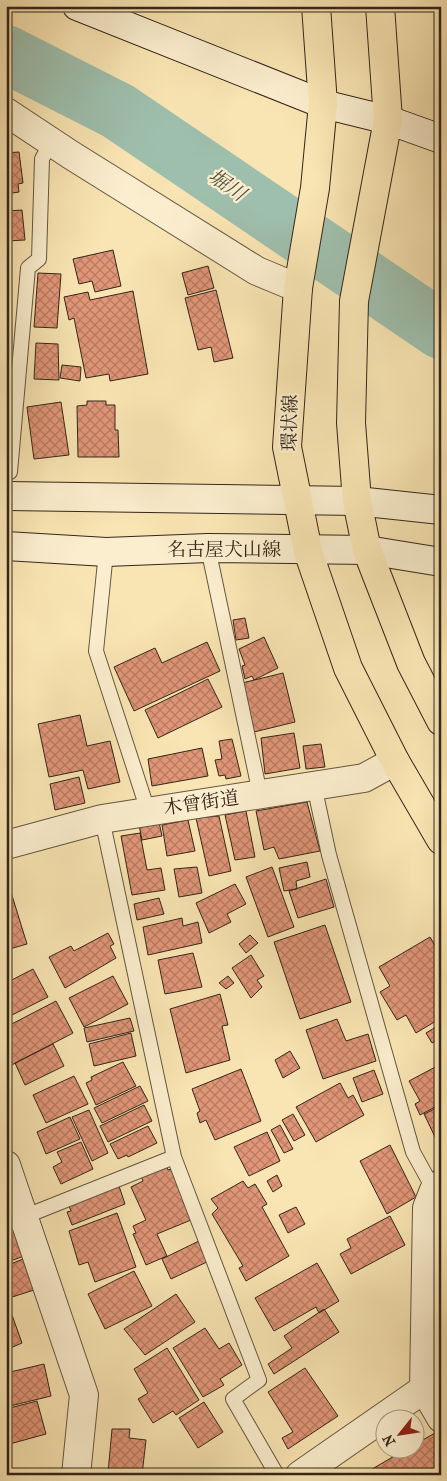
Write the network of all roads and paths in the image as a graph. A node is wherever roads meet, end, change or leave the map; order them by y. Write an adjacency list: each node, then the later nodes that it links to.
1 (77, 6): 4 (street)
2 (316, 6): 4 (main road, 環状線)
3 (380, 6): 6 (main road)
4 (323, 104): 6 (street); 9 (main road, 環状線)
5 (6, 112): 8 (street)
6 (388, 120): 7 (street); 12 (main road)
7 (441, 139)
8 (51, 142): 9 (street); 10 (lane)
9 (300, 278): 11 (main road, 環状線)
10 (8, 484): 11 (street)
11 (297, 501): 12 (street); 16 (main road, 環状線)
12 (357, 501): 13 (street); 17 (main road)
13 (441, 510)
14 (6, 546): 18 (street, 名古屋犬山線)
15 (208, 548): 16 (street, 名古屋犬山線); 18 (street, 名古屋犬山線); 23 (lane)
16 (308, 550): 17 (street, 名古屋犬山線); 21 (main road, 環状線)
17 (367, 550): 19 (street, 名古屋犬山線); 20 (main road)
18 (106, 552): 24 (lane)
19 (441, 562)
20 (441, 720)
21 (395, 761): 22 (street, 木曾街道); 26 (main road, 環状線)
22 (314, 785): 23 (street, 木曾街道); 30 (lane)
23 (260, 794): 24 (street, 木曾街道)
24 (148, 810): 25 (street, 木曾街道)
25 (102, 819): 27 (street, 木曾街道); 28 (lane)
26 (441, 840)
27 (6, 844)
28 (174, 1157): 31 (lane); 35 (lane)
29 (6, 1165): 31 (street)
30 (437, 1187): 32 (street)
31 (16, 1220): 34 (street)
32 (424, 1389): 33 (street); 36 (street)
33 (441, 1418)
34 (76, 1475)
35 (277, 1475)
36 (300, 1475)

